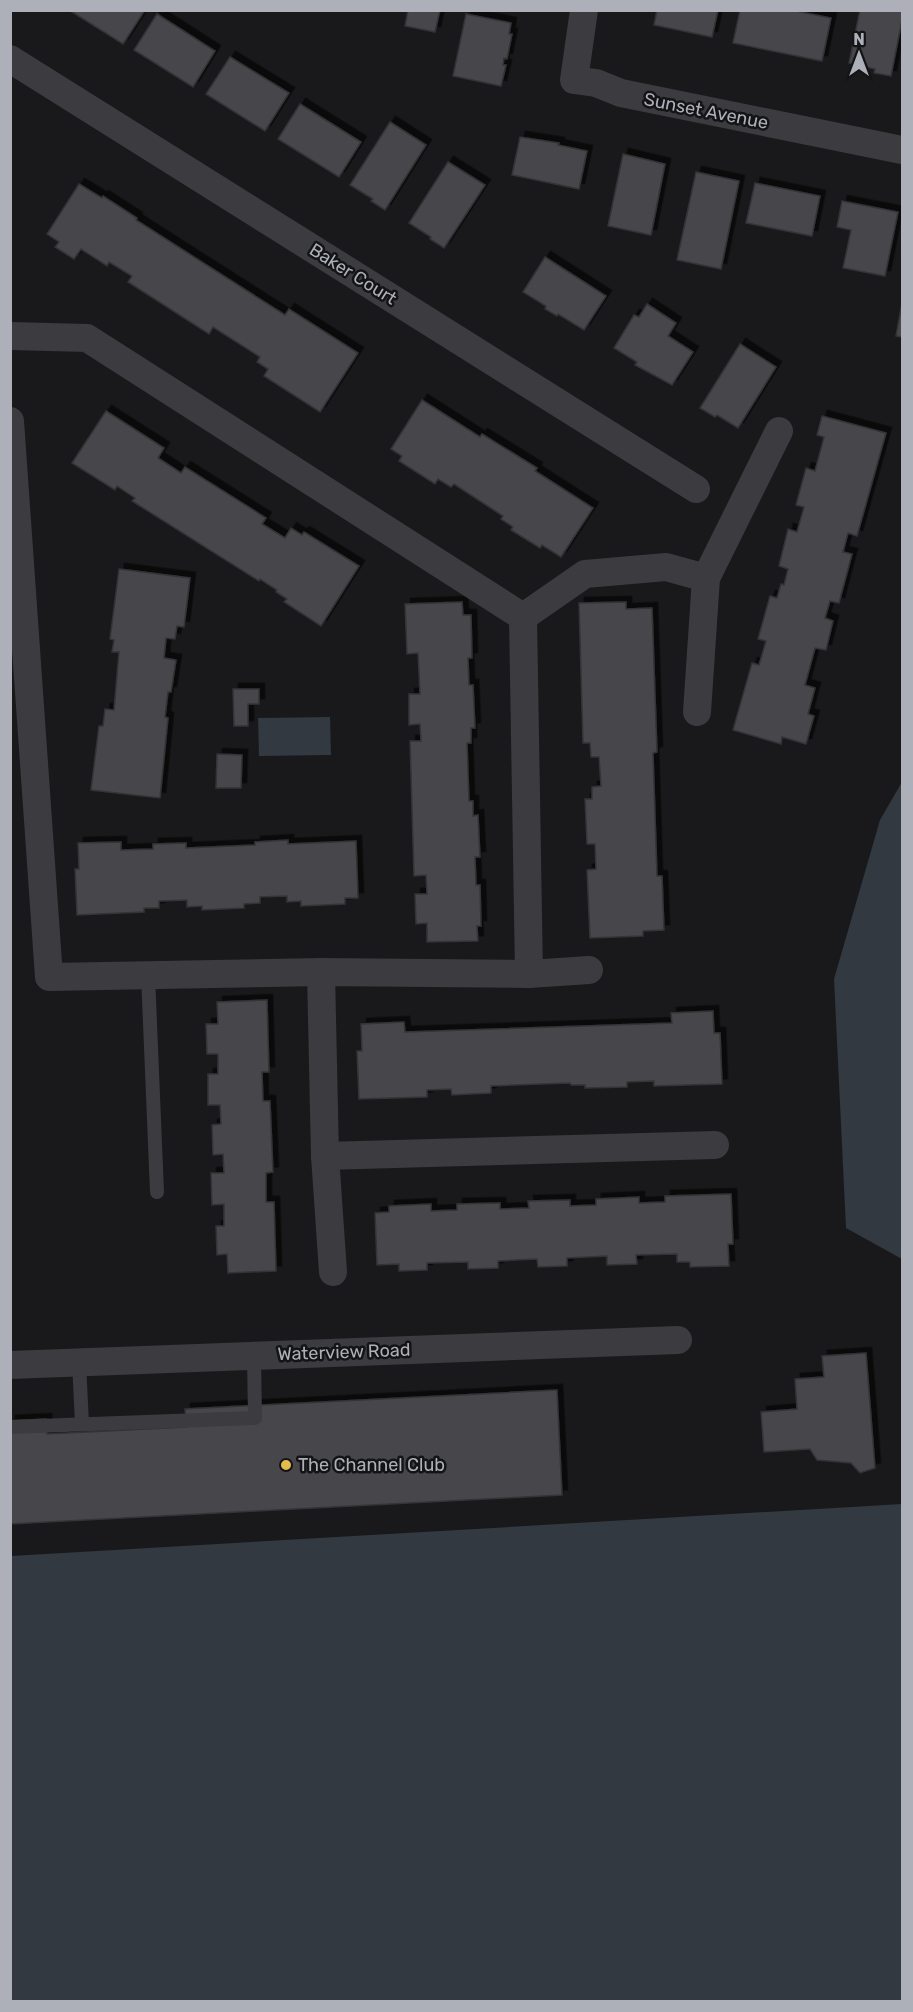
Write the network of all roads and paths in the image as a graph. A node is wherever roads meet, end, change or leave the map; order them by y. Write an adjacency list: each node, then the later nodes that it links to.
1 (583, 13): 3 (street, Sunset Avenue)
2 (10, 59): 7 (street, Baker Court)
3 (903, 150)
4 (10, 336): 9 (street)
5 (10, 421): 11 (street)
6 (779, 431): 8 (street)
7 (696, 489)
8 (706, 578): 9 (street); 10 (street)
9 (523, 617): 14 (street)
10 (698, 712)
11 (21, 722): 15 (street)
12 (589, 970): 14 (street)
13 (321, 972): 14 (street); 15 (street); 17 (street)
14 (529, 974)
15 (148, 975): 18 (lane)
16 (715, 1145): 17 (street)
17 (325, 1156): 19 (street)
18 (157, 1192)
19 (333, 1272)
20 (678, 1340): 21 (street, Waterview Road)
21 (254, 1356): 22 (street, Waterview Road); 24 (lane)
22 (79, 1362): 23 (street, Waterview Road); 24 (lane)
23 (10, 1365)
24 (82, 1424): 25 (lane)
25 (10, 1426)

